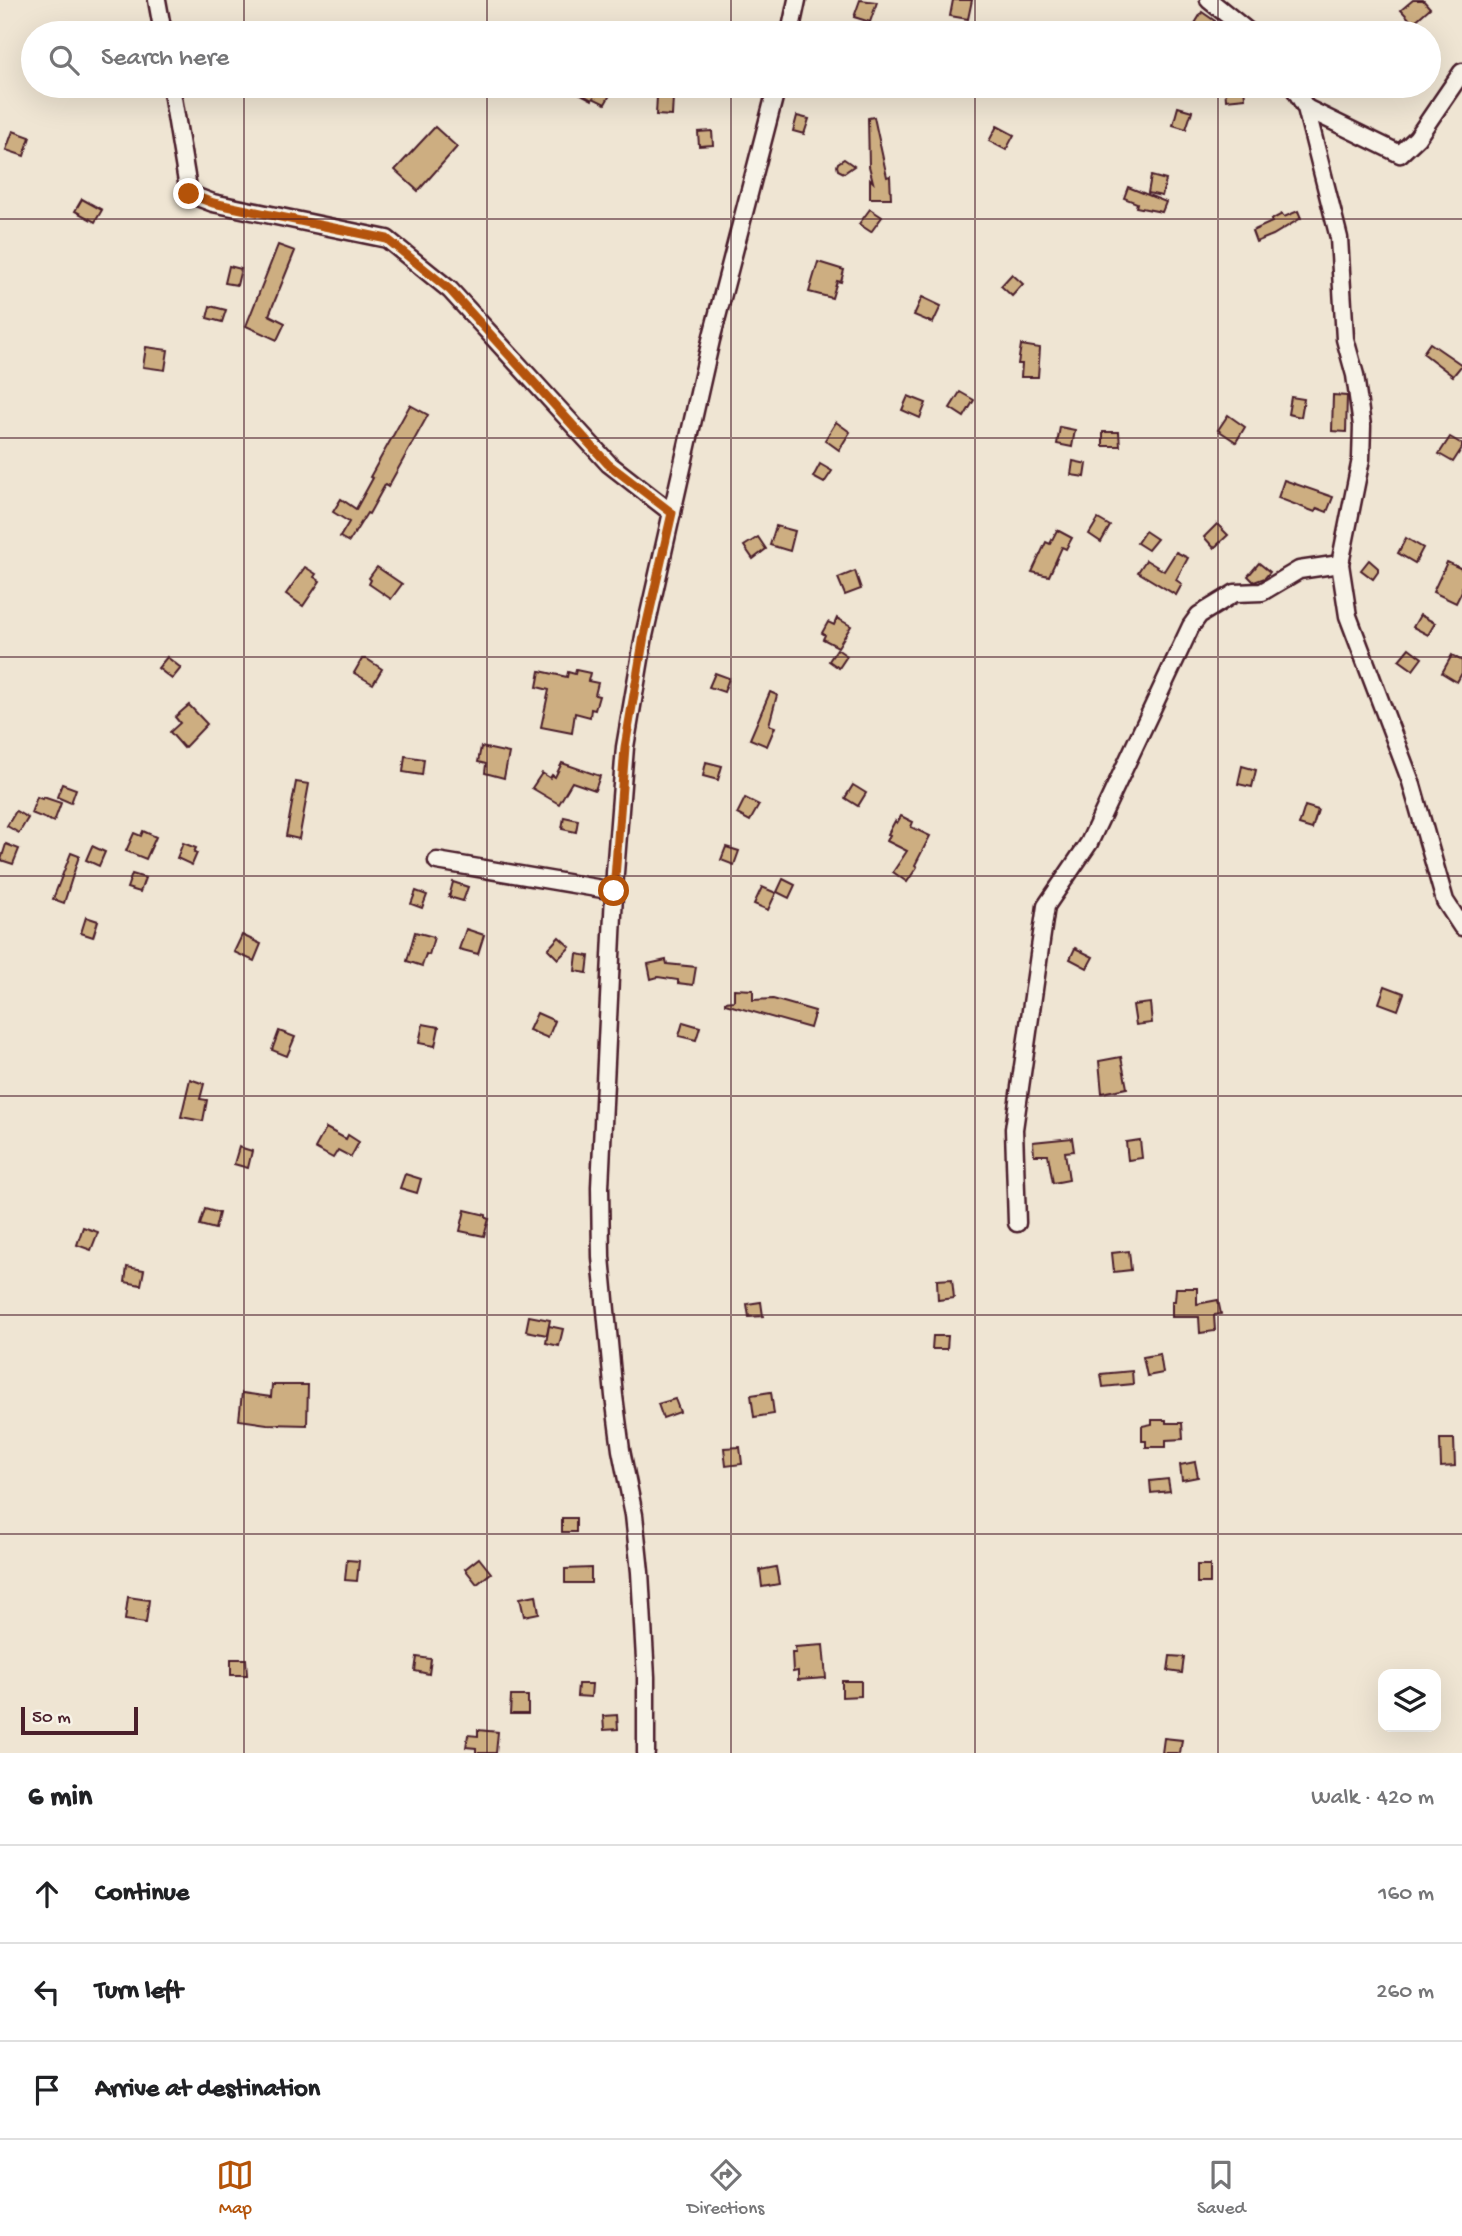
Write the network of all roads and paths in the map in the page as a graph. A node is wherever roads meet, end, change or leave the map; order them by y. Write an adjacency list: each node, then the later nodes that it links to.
1 (158, 0): 4 (street)
2 (797, 0): 5 (street)
3 (1209, 0): 6 (street)
4 (161, 21)
5 (793, 21)
6 (1235, 21)
7 (1462, 72): 11 (street)
8 (173, 98): 12 (street)
9 (773, 98): 12 (street)
10 (1300, 98): 11 (street)
11 (1306, 108): 13 (street)
12 (672, 513): 15 (street)
13 (1340, 564): 16 (street); 17 (street)
14 (437, 861): 15 (street)
15 (614, 891): 18 (street)
16 (1462, 927)
17 (1017, 1223)
18 (646, 1753)

